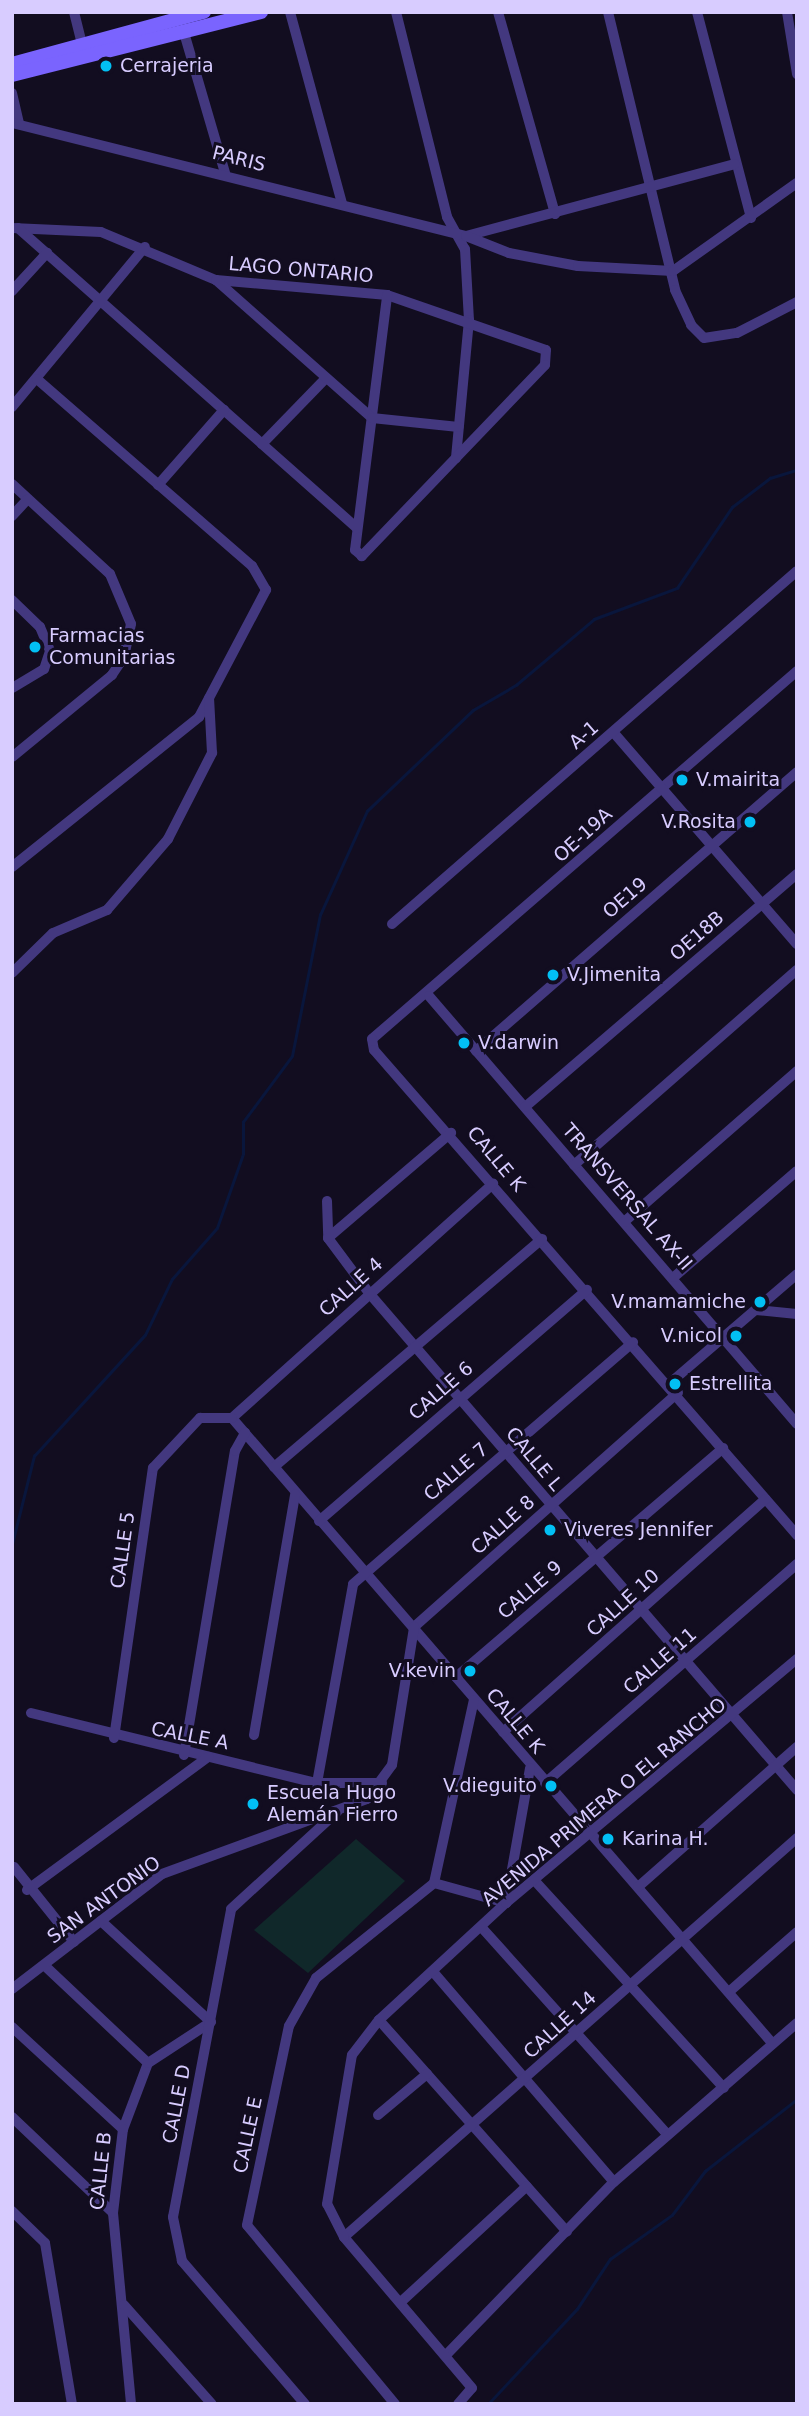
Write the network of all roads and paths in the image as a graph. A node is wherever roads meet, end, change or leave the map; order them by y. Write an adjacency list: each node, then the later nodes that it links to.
1 (74, 12): 12 (street)
2 (204, 12): 10 (main road)
3 (261, 12): 11 (main road)
4 (290, 12): 22 (street)
5 (397, 12): 26 (street)
6 (498, 12): 23 (street)
7 (608, 12): 21 (street)
8 (697, 12): 18 (street)
9 (787, 12): 14 (street)
10 (184, 15): 12 (main road)
11 (185, 36): 15 (main road); 19 (street)
12 (82, 45): 13 (main road)
13 (12, 64)
14 (797, 74)
15 (12, 75)
16 (12, 93): 17 (street)
17 (16, 124): 19 (street, PARIS)
18 (734, 164): 21 (street); 24 (street)
19 (225, 173): 22 (street, PARIS)
20 (797, 183): 24 (street)
21 (650, 187): 23 (street); 29 (street)
22 (342, 203): 26 (street, PARIS)
23 (555, 214): 26 (street)
24 (751, 218): 29 (street)
25 (15, 228): 27 (street, LAGO ONTARIO); 28 (street)
26 (461, 236): 29 (street, PARIS); 35 (street)
27 (145, 247): 30 (street, LAGO ONTARIO); 33 (street)
28 (47, 254): 31 (street); 33 (street)
29 (673, 271): 34 (street)
30 (216, 280): 32 (street, LAGO ONTARIO); 37 (street)
31 (12, 291)
32 (387, 295): 35 (street, LAGO ONTARIO); 40 (street)
33 (102, 302): 36 (street); 39 (street)
34 (797, 302)
35 (468, 314): 41 (street); 43 (street, LAGO ONTARIO)
36 (37, 379): 38 (street); 45 (street)
37 (325, 379): 40 (street); 42 (street)
38 (12, 407)
39 (224, 410): 42 (street); 45 (street)
40 (372, 418): 41 (street); 48 (street)
41 (459, 427): 43 (street)
42 (262, 444): 48 (street)
43 (456, 458): 48 (street)
44 (12, 484): 46 (street)
45 (158, 485): 53 (street)
46 (28, 499): 47 (street); 55 (street)
47 (12, 516)
48 (357, 528)
49 (797, 571): 54 (street, A-1)
50 (12, 600): 52 (street)
51 (797, 671): 57 (street, OE-19A)
52 (12, 688)
53 (209, 698): 59 (street); 65 (street)
54 (614, 733): 57 (street); 62 (street, A-1)
55 (12, 757)
56 (797, 772): 58 (street, OE19)
57 (664, 786): 58 (street); 66 (street, OE-19A)
58 (712, 845): 61 (street); 68 (street, OE19)
59 (12, 867)
60 (797, 874): 61 (street, OE18B)
61 (764, 902): 63 (street); 70 (street, OE18B)
62 (392, 924)
63 (797, 944)
64 (797, 970): 72 (street)
65 (12, 973)
66 (429, 996): 67 (street, OE-19A); 68 (street, TRANSVERSAL AX-II)
67 (391, 1025): 71 (street, CALLE K)
68 (476, 1051): 70 (street, TRANSVERSAL AX-II)
69 (797, 1071): 76 (street)
70 (525, 1107): 72 (street, TRANSVERSAL AX-II)
71 (451, 1133): 74 (street, CALLE K); 77 (street)
72 (574, 1165): 76 (street, TRANSVERSAL AX-II)
73 (797, 1171): 80 (street)
74 (493, 1184): 78 (street, CALLE K); 82 (street, CALLE 4)
75 (327, 1201): 77 (street)
76 (624, 1222): 80 (street, TRANSVERSAL AX-II)
77 (328, 1238): 82 (street, CALLE L)
78 (542, 1239): 81 (street, CALLE K); 87 (street)
79 (797, 1274): 83 (street)
80 (674, 1277): 85 (street, TRANSVERSAL AX-II)
81 (587, 1290): 86 (street, CALLE K); 90 (street, CALLE 6)
82 (369, 1293): 87 (street, CALLE L); 91 (street, CALLE 4)
83 (756, 1310): 84 (street); 85 (street)
84 (797, 1314)
85 (722, 1336): 88 (street); 92 (street, TRANSVERSAL AX-II)
86 (633, 1342): 88 (street, CALLE K); 95 (street, CALLE 7)
87 (417, 1347): 90 (street, CALLE L); 96 (street)
88 (670, 1383): 89 (street, CALLE K)
89 (678, 1394): 94 (street, CALLE K); 99 (street, CALLE 8)
90 (459, 1399): 95 (street, CALLE L); 100 (street, CALLE 6)
91 (232, 1418): 93 (street, CALLE K); 115 (street, CALLE 5)
92 (797, 1424)
93 (245, 1433): 96 (street, CALLE K); 117 (street)
94 (723, 1448): 98 (street, CALLE K); 102 (street, CALLE 9)
95 (507, 1452): 99 (street, CALLE L); 104 (street, CALLE 7)
96 (274, 1467): 97 (street, CALLE K)
97 (295, 1494): 100 (street, CALLE K); 114 (street)
98 (765, 1499): 101 (street, CALLE K); 105 (street, CALLE 10)
99 (550, 1506): 102 (street, CALLE L); 106 (street, CALLE 8)
100 (319, 1521): 104 (street, CALLE K)
101 (797, 1535)
102 (595, 1557): 105 (street, CALLE L); 109 (street, CALLE 9)
103 (797, 1564): 108 (street, CALLE 11)
104 (366, 1574): 106 (street, CALLE K); 121 (street, CALLE 7)
105 (641, 1611): 108 (street, CALLE L); 113 (street, CALLE 10)
106 (414, 1627): 109 (street, CALLE K); 122 (street)
107 (797, 1659): 112 (street, AVENIDA PRIMERA O EL RANCHO)
108 (686, 1662): 112 (street, CALLE L); 123 (street, CALLE 11)
109 (456, 1677): 110 (street, CALLE K)
110 (474, 1700): 113 (street, CALLE K); 132 (street)
111 (31, 1713): 115 (street, CALLE A)
112 (735, 1715): 119 (street, CALLE L); 128 (street, AVENIDA PRIMERA O EL RANCHO)
113 (503, 1732): 120 (street, CALLE K)
114 (254, 1735)
115 (114, 1738): 117 (street, CALLE A)
116 (797, 1747): 119 (street)
117 (184, 1755): 118 (street, CALLE A)
118 (208, 1757): 121 (street, CALLE A); 134 (street)
119 (776, 1765): 125 (street, CALLE L); 133 (street)
120 (530, 1768): 123 (street, CALLE K); 135 (street)
121 (317, 1783): 124 (street, CALLE A)
122 (382, 1783): 124 (street, CALLE A); 126 (street, SAN ANTONIO)
123 (545, 1783): 128 (street, CALLE K)
124 (343, 1787): 126 (street)
125 (797, 1790)
126 (349, 1806): 127 (street, SAN ANTONIO)
127 (337, 1812): 136 (street, SAN ANTONIO); 147 (street, CALLE D)
128 (593, 1835): 131 (street, AVENIDA PRIMERA O EL RANCHO); 133 (street, CALLE K)
129 (797, 1838): 139 (street, CALLE 14)
130 (15, 1867): 134 (street)
131 (535, 1881): 135 (street, AVENIDA PRIMERA O EL RANCHO); 143 (street)
132 (434, 1883): 135 (street); 174 (street, CALLE E)
133 (638, 1887): 139 (street, CALLE K)
134 (27, 1890): 140 (street)
135 (506, 1903): 137 (street, AVENIDA PRIMERA O EL RANCHO)
136 (101, 1921): 140 (street, SAN ANTONIO); 147 (street)
137 (483, 1929): 142 (street, AVENIDA PRIMERA O EL RANCHO); 150 (street)
138 (797, 1932): 145 (street)
139 (684, 1941): 143 (street, CALLE 14); 145 (street, CALLE K)
140 (74, 1942): 141 (street, SAN ANTONIO)
141 (44, 1965): 144 (street, SAN ANTONIO); 152 (street)
142 (435, 1974): 146 (street, AVENIDA PRIMERA O EL RANCHO); 154 (street)
143 (631, 1986): 150 (street, CALLE 14); 155 (street)
144 (13, 1987)
145 (730, 1991): 151 (street, CALLE K)
146 (379, 2020): 153 (street); 166 (street, AVENIDA PRIMERA O EL RANCHO)
147 (211, 2022): 152 (street); 173 (street, CALLE D)
148 (797, 2023): 151 (street)
149 (12, 2026): 159 (street)
150 (577, 2031): 154 (street, CALLE 14); 160 (street)
151 (773, 2044): 155 (street)
152 (148, 2063): 159 (street, CALLE B)
153 (427, 2074): 156 (street); 158 (street)
154 (526, 2080): 158 (street, CALLE 14); 161 (street)
155 (724, 2088): 160 (street)
156 (378, 2115)
157 (12, 2118): 164 (street)
158 (472, 2124): 162 (street); 166 (street, CALLE 14)
159 (123, 2129): 164 (street, CALLE B)
160 (667, 2134): 161 (street)
161 (614, 2182): 165 (street)
162 (527, 2186): 165 (street); 167 (street)
163 (12, 2211): 170 (street)
164 (113, 2213): 168 (street, CALLE B)
165 (567, 2232): 169 (street)
166 (345, 2237): 167 (street, AVENIDA PRIMERA O EL RANCHO)
167 (403, 2300): 169 (street, AVENIDA PRIMERA O EL RANCHO)
168 (124, 2305): 171 (street, CALLE B); 172 (street)
169 (448, 2353): 175 (street, AVENIDA PRIMERA O EL RANCHO)
170 (72, 2404)
171 (131, 2404)
172 (212, 2404)
173 (305, 2404)
174 (395, 2404)
175 (458, 2404)

